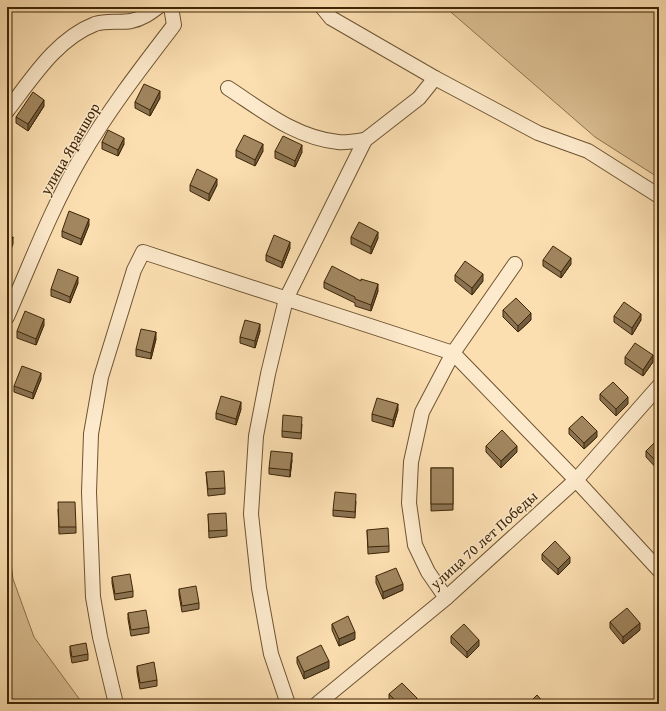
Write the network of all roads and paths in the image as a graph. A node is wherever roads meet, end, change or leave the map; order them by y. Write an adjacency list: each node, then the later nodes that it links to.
1 (158, 7): 6 (street)
2 (171, 7): 11 (street, улица Яраншор)
3 (322, 7): 4 (street)
4 (435, 78): 7 (street); 8 (street)
5 (228, 88): 7 (street)
6 (7, 111)
7 (365, 140): 10 (street)
8 (659, 196)
9 (515, 264): 12 (street)
10 (286, 299): 12 (street); 17 (street); 18 (street)
11 (7, 317)
12 (453, 353): 14 (street); 16 (street)
13 (659, 386): 14 (street, улица 70 лет Победы)
14 (576, 480): 15 (street); 16 (street, улица 70 лет Победы)
15 (659, 570)
16 (446, 598): 19 (street, улица 70 лет Победы)
17 (116, 704)
18 (288, 704)
19 (317, 704)

